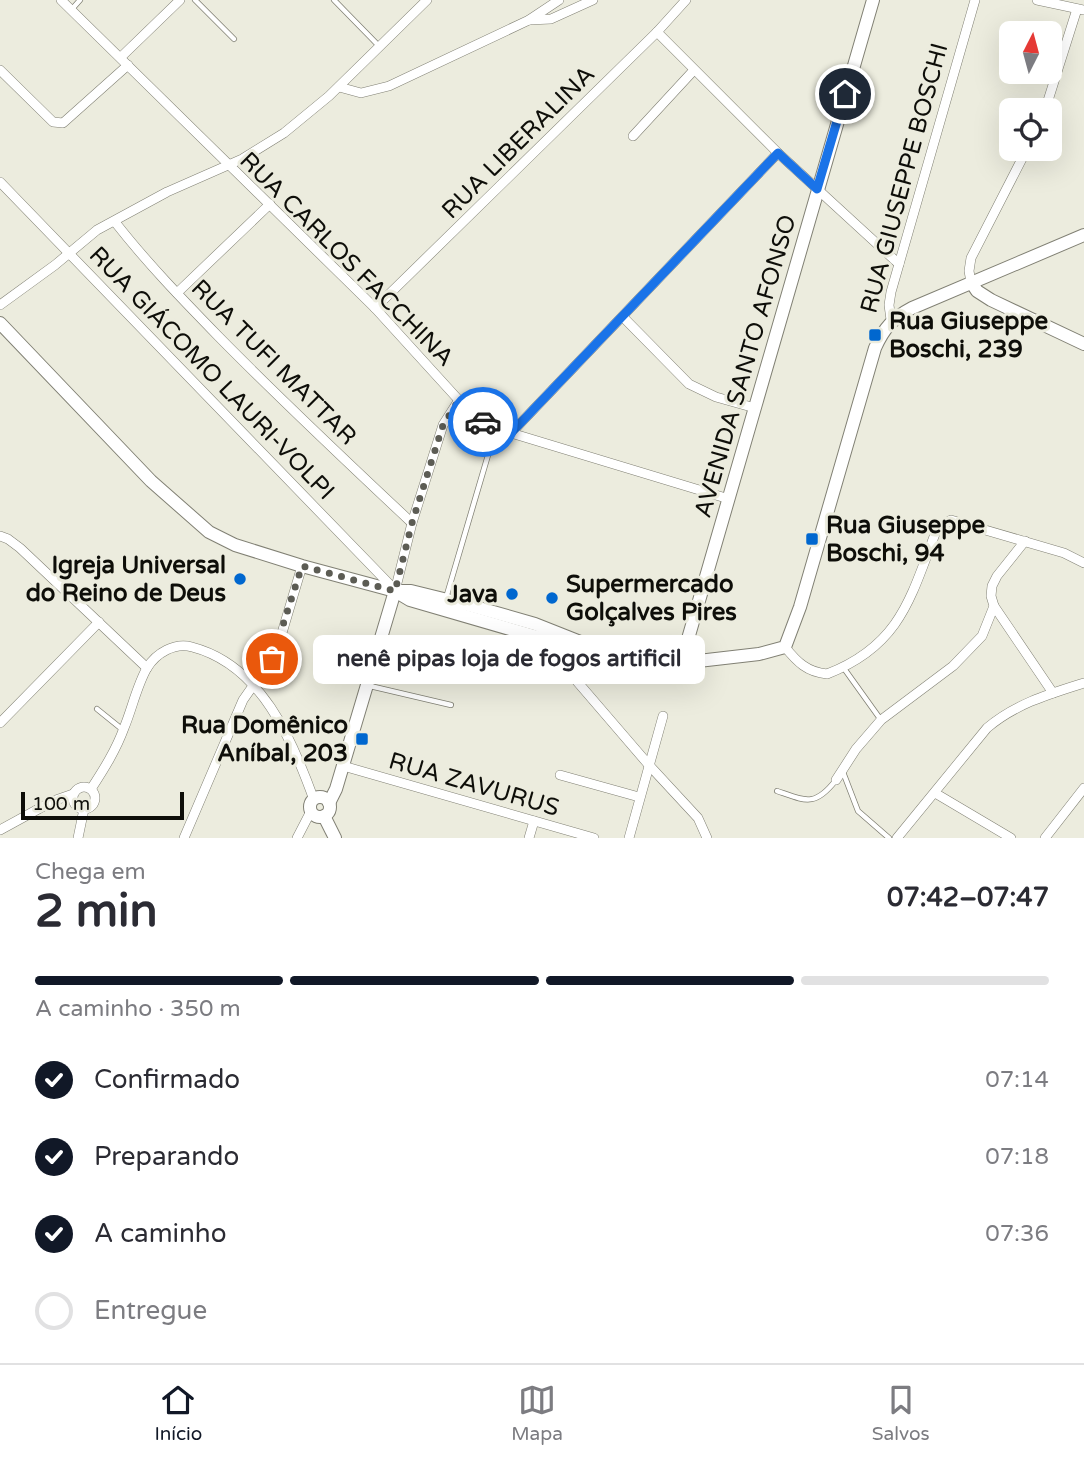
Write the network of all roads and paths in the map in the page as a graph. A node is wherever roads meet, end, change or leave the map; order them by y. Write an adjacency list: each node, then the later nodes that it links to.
1 (61, 0): 13 (street, RUA CARLOS FACCHINA)
2 (80, 0): 13 (lane)
3 (180, 0): 19 (street)
4 (195, 0): 17 (lane)
5 (334, 0): 18 (lane)
6 (427, 0): 18 (street)
7 (559, 0): 15 (street)
8 (593, 0): 15 (street)
9 (686, 0): 16 (street, RUA LIBERALINA)
10 (873, 0): 30 (main road, AVENIDA SANTO AFONSO)
11 (975, 0): 35 (street, RUA GIUSEPPE BOSCHI)
12 (1037, 0): 14 (street)
13 (71, 9): 19 (street, RUA CARLOS FACCHINA)
14 (1081, 9): 24 (street)
15 (529, 20): 23 (street)
16 (657, 32): 22 (street); 39 (street, RUA LIBERALINA)
17 (234, 39)
18 (379, 47): 23 (street)
19 (121, 57): 20 (street, RUA CARLOS FACCHINA)
20 (128, 65): 21 (street); 28 (street, RUA CARLOS FACCHINA)
21 (0, 70)
22 (694, 70): 25 (street); 26 (street)
23 (339, 86): 28 (street)
24 (1049, 98)
25 (633, 136)
26 (778, 153): 30 (street); 40 (street)
27 (1021, 161): 36 (street)
28 (228, 165): 31 (street, RUA CARLOS FACCHINA); 32 (street)
29 (0, 182): 34 (street, RUA GIÁCOMO LAURI-VOLPI)
30 (817, 189): 35 (street); 45 (main road, AVENIDA SANTO AFONSO)
31 (270, 204): 37 (street); 39 (street, RUA CARLOS FACCHINA)
32 (115, 222): 34 (street); 37 (street, RUA TUFI MATTAR)
33 (1084, 235): 36 (main road)
34 (69, 253): 38 (street); 54 (street, RUA GIÁCOMO LAURI-VOLPI)
35 (899, 264): 41 (street, RUA GIUSEPPE BOSCHI)
36 (971, 282): 41 (main road); 43 (main road)
37 (177, 293): 49 (street, RUA TUFI MATTAR)
38 (0, 306)
39 (375, 308): 44 (street, RUA CARLOS FACCHINA)
40 (623, 317): 45 (street); 47 (street)
41 (891, 320): 60 (main road, RUA GIUSEPPE BOSCHI)
42 (0, 323): 53 (main road)
43 (1084, 344)
44 (459, 400): 46 (street, RUA CARLOS FACCHINA); 49 (street)
45 (755, 408): 48 (main road, AVENIDA SANTO AFONSO)
46 (496, 428): 47 (street, RUA CARLOS FACCHINA); 55 (lane)
47 (511, 433): 48 (street, RUA CARLOS FACCHINA)
48 (729, 499): 62 (main road, AVENIDA SANTO AFONSO)
49 (412, 523): 54 (street)
50 (0, 536): 57 (street)
51 (1024, 541): 52 (street); 56 (street); 63 (street)
52 (1084, 563)
53 (302, 566): 54 (main road); 65 (street)
54 (395, 591): 55 (main road); 59 (main road); 67 (main road)
55 (445, 599): 58 (main road)
56 (994, 606): 68 (street); 72 (street)
57 (99, 622): 64 (street); 73 (street)
58 (535, 624): 59 (street); 61 (main road)
59 (539, 638): 61 (main road); 75 (street)
60 (785, 646): 62 (main road); 63 (street)
61 (600, 651): 62 (main road)
62 (681, 663)
63 (843, 667): 72 (lane)
64 (147, 668): 65 (street); 74 (street)
65 (253, 683): 87 (street); 93 (street)
66 (1084, 683): 68 (street)
67 (369, 685): 69 (lane); 76 (main road)
68 (1053, 693): 83 (street)
69 (451, 705)
70 (97, 709): 74 (lane)
71 (663, 716): 75 (street)
72 (881, 720): 77 (street)
73 (0, 723)
74 (123, 731): 81 (street)
75 (648, 764): 85 (street); 99 (street)
76 (343, 766): 86 (main road); 90 (street, RUA ZAVURUS)
77 (842, 771): 79 (street); 100 (lane)
78 (560, 775): 85 (street)
79 (836, 780): 82 (lane)
80 (1084, 788): 103 (street)
81 (91, 789): 84 (street); 88 (street)
82 (777, 791)
83 (935, 793): 101 (street); 102 (street)
84 (72, 794): 88 (street); 91 (street)
85 (639, 796): 98 (street)
86 (329, 803): 87 (main road); 89 (main road)
87 (312, 805): 89 (main road); 94 (street)
88 (85, 809): 92 (street)
89 (324, 816): 95 (main road)
90 (534, 821): 96 (street); 97 (street, RUA ZAVURUS)
91 (0, 830)
92 (78, 838)
93 (184, 838)
94 (298, 838)
95 (335, 838)
96 (529, 838)
97 (594, 838)
98 (629, 838)
99 (707, 838)
100 (890, 838)
101 (897, 838)
102 (1011, 838)
103 (1045, 838)

